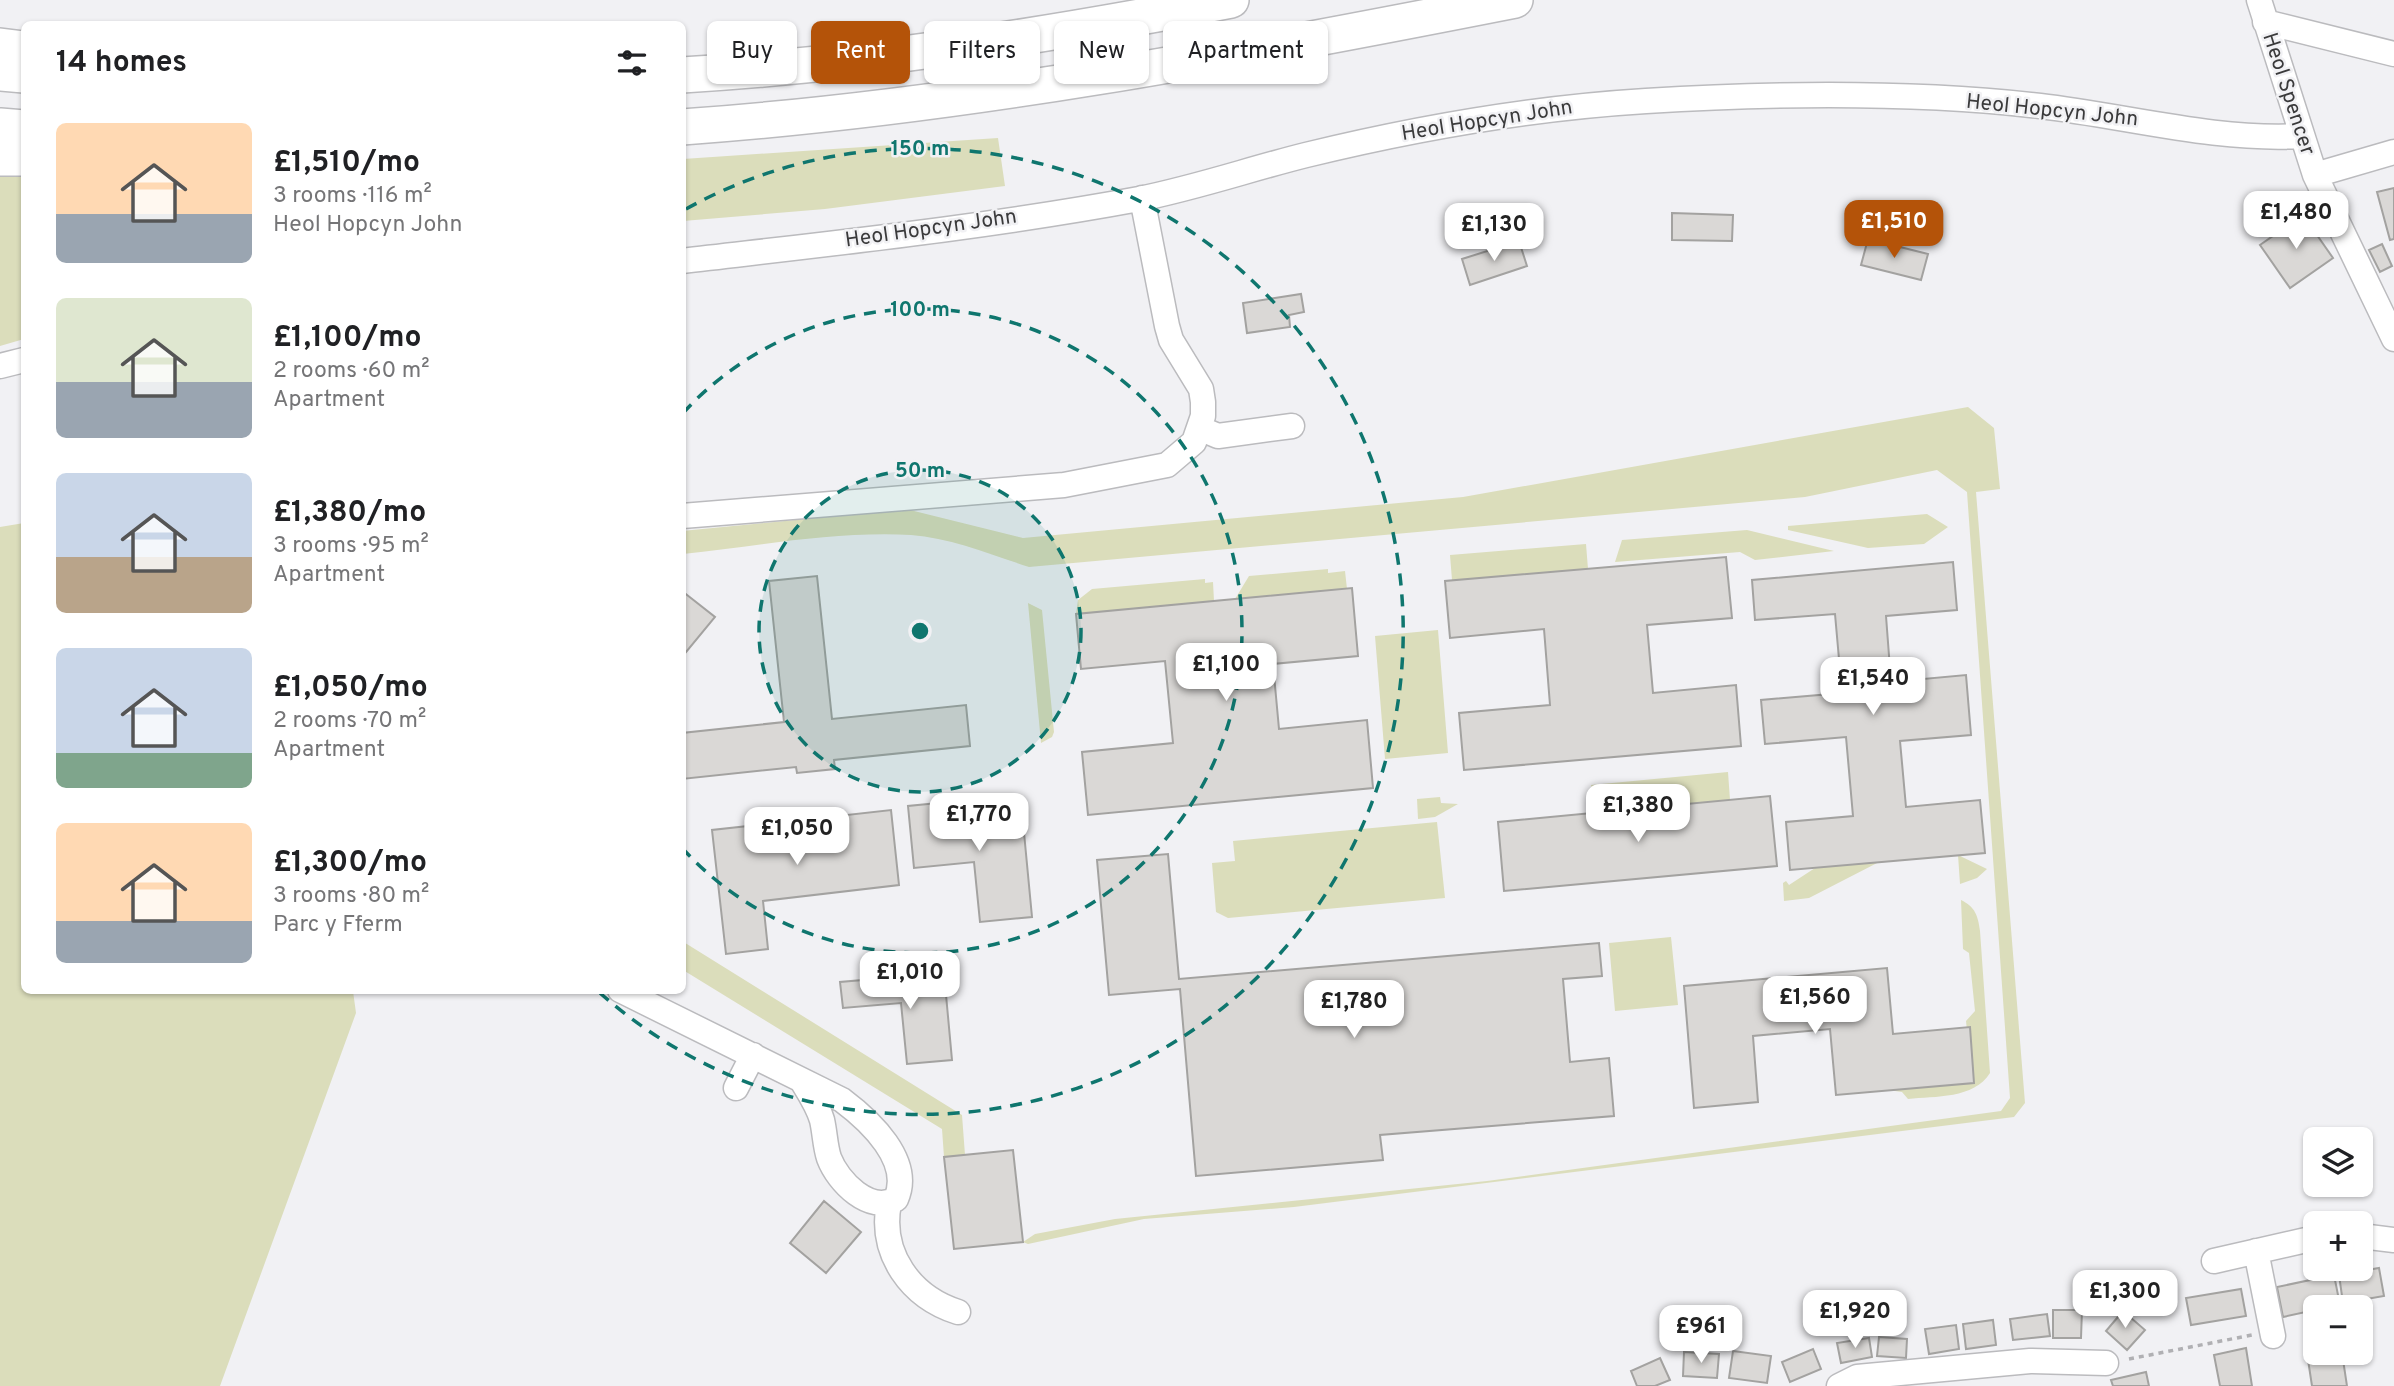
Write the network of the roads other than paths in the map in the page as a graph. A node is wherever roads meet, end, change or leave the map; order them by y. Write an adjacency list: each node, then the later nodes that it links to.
1 (1231, 0): 9 (highway)
2 (1515, 0): 11 (highway)
3 (2262, 11): 6 (street); 13 (street, Heol Spencer)
4 (0, 46): 5 (highway)
5 (21, 49)
6 (2394, 54)
7 (0, 73): 8 (highway)
8 (21, 75)
9 (686, 75)
10 (0, 126): 12 (highway)
11 (686, 127)
12 (21, 128)
13 (2301, 136): 17 (street, Heol Spencer); 18 (street, Heol Hopcyn John)
14 (2394, 152): 17 (street)
15 (0, 158): 16 (highway)
16 (21, 158)
17 (2315, 175): 20 (street, Heol Spencer)
18 (1142, 198): 19 (street, Heol Hopcyn John); 24 (street)
19 (686, 261)
20 (2394, 339)
21 (21, 360): 22 (street)
22 (0, 366)
23 (1292, 426): 24 (street)
24 (1199, 428): 25 (street)
25 (686, 516)
26 (628, 994): 27 (street)
27 (753, 1055): 28 (street); 29 (street)
28 (802, 1081): 30 (street); 30 (street)
29 (736, 1088)
30 (889, 1203): 36 (street)
31 (2373, 1237): 32 (street)
32 (2394, 1240)
33 (2303, 1241): 34 (street)
34 (2256, 1251): 35 (street); 37 (street)
35 (2214, 1261)
36 (958, 1312)
37 (2262, 1336)
38 (2106, 1363): 39 (street)
39 (1954, 1377): 40 (street)
40 (1839, 1386)

